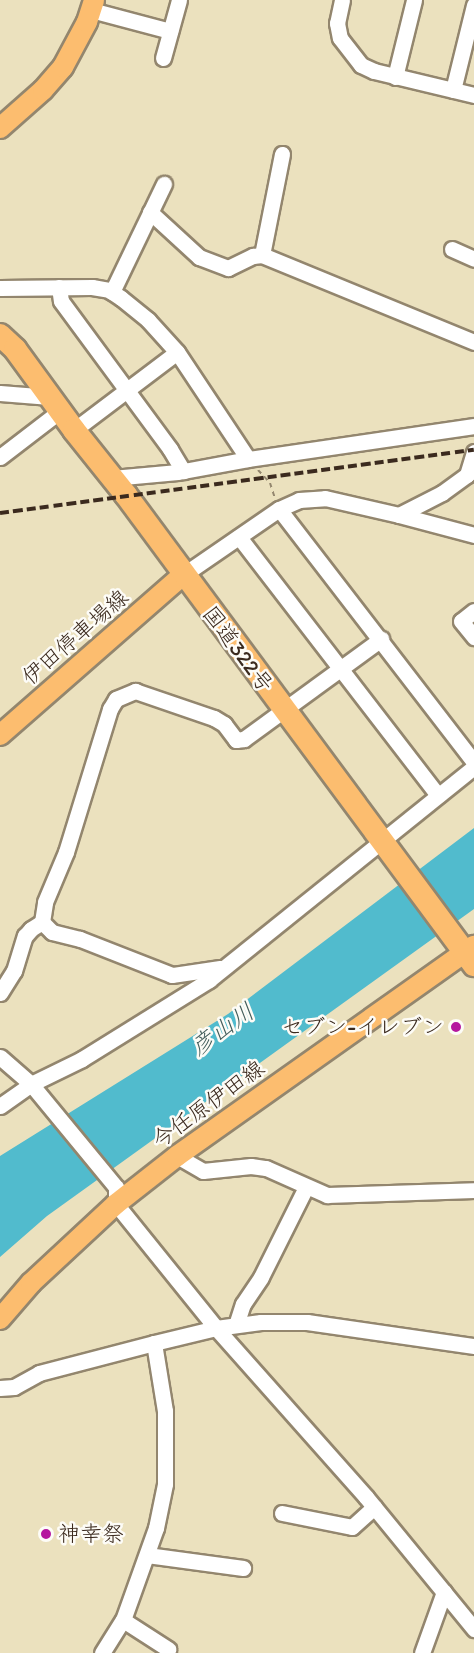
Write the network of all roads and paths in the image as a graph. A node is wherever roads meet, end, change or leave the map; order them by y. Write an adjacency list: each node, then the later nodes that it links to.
1 (178, 0): 6 (street)
2 (342, 0): 8 (street)
3 (414, 0): 8 (street)
4 (92, 5): 6 (street); 11 (main road)
5 (474, 5): 9 (street)
6 (170, 31): 7 (street)
7 (163, 58)
8 (395, 76): 9 (street)
9 (453, 90): 10 (street)
10 (474, 95)
11 (0, 128)
12 (282, 154): 16 (street)
13 (164, 184): 14 (street)
14 (150, 212): 16 (street); 20 (street)
15 (452, 249): 17 (street)
16 (262, 255): 22 (street)
17 (474, 259)
18 (59, 287): 19 (street); 20 (street); 24 (street)
19 (0, 288)
20 (112, 292): 23 (street)
21 (0, 335): 26 (highway, 国道322号)
22 (474, 342)
23 (177, 352): 24 (street); 31 (street)
24 (128, 390): 28 (street); 32 (street)
25 (0, 393): 26 (street)
26 (55, 404): 28 (highway, 国道322号); 30 (street)
27 (474, 426): 31 (street)
28 (74, 430): 33 (highway, 国道322号)
29 (474, 452): 35 (street)
30 (0, 457)
31 (248, 459): 32 (street); 34 (path)
32 (183, 471): 33 (street)
33 (112, 478): 38 (highway, 国道322号)
34 (279, 509): 35 (street); 37 (street); 41 (street)
35 (399, 515): 36 (street)
36 (474, 535)
37 (239, 537): 38 (street); 42 (street)
38 (183, 575): 43 (highway, 国道322号); 44 (main road, 伊田停車場線)
39 (474, 611): 40 (street)
40 (474, 637)
41 (381, 639): 42 (street); 45 (street)
42 (340, 669): 43 (street); 47 (street)
43 (283, 710): 48 (highway, 国道322号); 49 (street)
44 (0, 735)
45 (474, 762)
46 (474, 767): 47 (street)
47 (438, 795): 48 (street)
48 (385, 844): 50 (highway, 国道322号); 51 (street)
49 (42, 922): 51 (street); 52 (street)
50 (467, 951): 56 (main road, 今任原伊田線)
51 (220, 968): 54 (street)
52 (0, 993)
53 (0, 1057): 54 (street)
54 (33, 1087): 55 (street); 59 (street)
55 (0, 1106)
56 (177, 1156): 57 (street); 59 (main road, 今任原伊田線)
57 (306, 1187): 58 (street); 61 (street)
58 (474, 1190)
59 (116, 1196): 60 (main road, 今任原伊田線); 62 (street)
60 (0, 1319)
61 (236, 1325): 62 (street); 64 (street)
62 (216, 1328): 63 (street); 66 (street)
63 (154, 1343): 65 (street); 68 (street)
64 (474, 1346)
65 (0, 1388)
66 (375, 1507): 67 (street); 70 (street)
67 (282, 1513)
68 (147, 1555): 69 (street); 71 (street)
69 (243, 1568)
70 (444, 1592): 72 (street); 75 (street)
71 (123, 1620): 73 (street); 74 (street)
72 (474, 1628)
73 (168, 1649)
74 (102, 1653)
75 (422, 1653)

